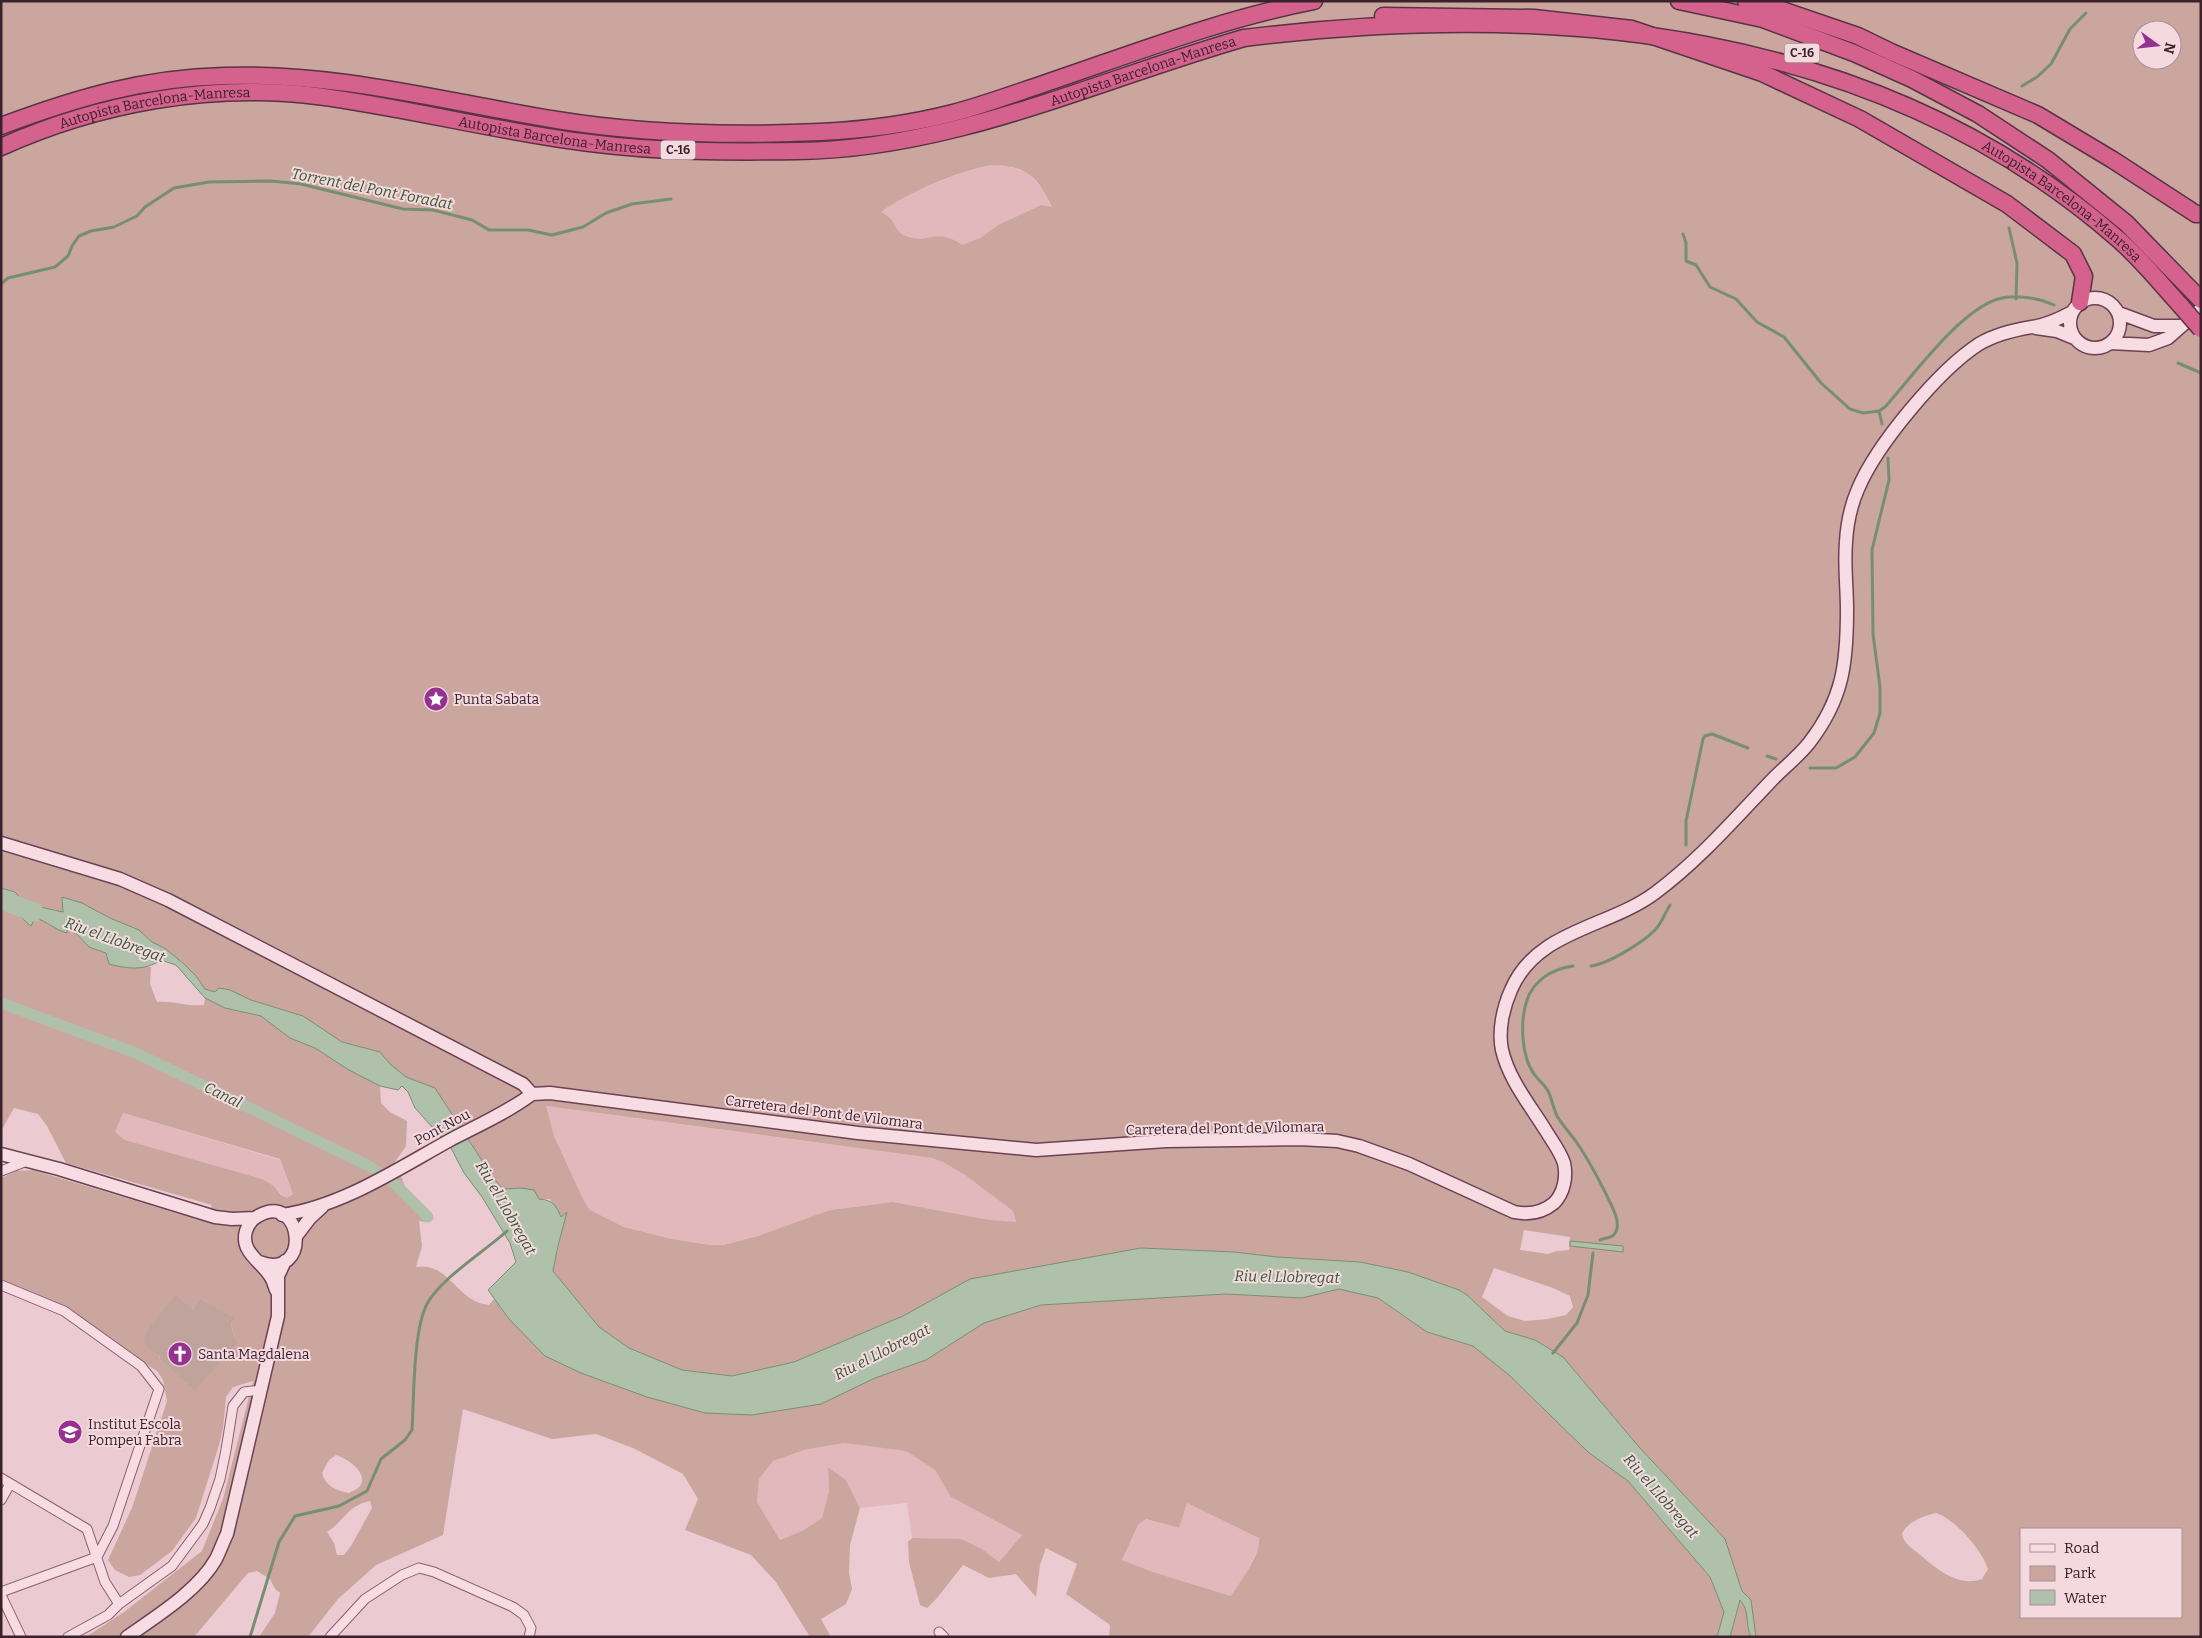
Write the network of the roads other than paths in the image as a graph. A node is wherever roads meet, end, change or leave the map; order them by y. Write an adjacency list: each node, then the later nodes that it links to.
1 (1314, 1): 7 (highway, Autopista Barcelona-Manresa / C-16)
2 (1679, 1): 10 (highway, Autopista Barcelona-Manresa / C-16)
3 (1746, 1): 9 (highway)
4 (1495, 2): 5 (highway, Autopista Barcelona-Manresa / C-16)
5 (1348, 14): 8 (highway, Autopista Barcelona-Manresa / C-16); 11 (highway)
6 (1794, 50): 16 (highway, Autopista Barcelona-Manresa / C-16, bridge)
7 (1, 126)
8 (1, 147)
9 (2201, 214)
10 (2197, 296)
11 (2076, 307): 13 (street); 15 (street, Carretera del Pont de Vilomara); 17 (street)
12 (2201, 309): 14 (street)
13 (2119, 313): 14 (street); 18 (street)
14 (2182, 326): 18 (street)
15 (2033, 327): 17 (street, Carretera del Pont de Vilomara); 20 (street, Carretera del Pont de Vilomara)
16 (2201, 329)
17 (2074, 338): 18 (street)
18 (2110, 344)
19 (1, 843): 20 (street)
20 (529, 1097): 24 (street, Pont Nou)
21 (1, 1154): 22 (street)
22 (28, 1161): 23 (street); 26 (street)
23 (1, 1171)
24 (326, 1204): 25 (street); 28 (street)
25 (282, 1215): 27 (street); 28 (street)
26 (215, 1217): 27 (street); 29 (street)
27 (255, 1218): 29 (street)
28 (297, 1235): 30 (street)
29 (245, 1239): 31 (street)
30 (284, 1261): 31 (street); 33 (street)
31 (260, 1262): 33 (street)
32 (1, 1285): 38 (street)
33 (277, 1291): 34 (street)
34 (261, 1390): 40 (street); 44 (street)
35 (1, 1478): 36 (street)
36 (10, 1484): 37 (street); 38 (street)
37 (1, 1500)
38 (97, 1556): 39 (street); 40 (street)
39 (1, 1594): 42 (street)
40 (120, 1604): 43 (street)
41 (530, 1632): 45 (street)
42 (21, 1637)
43 (68, 1637)
44 (127, 1637)
45 (330, 1637)

